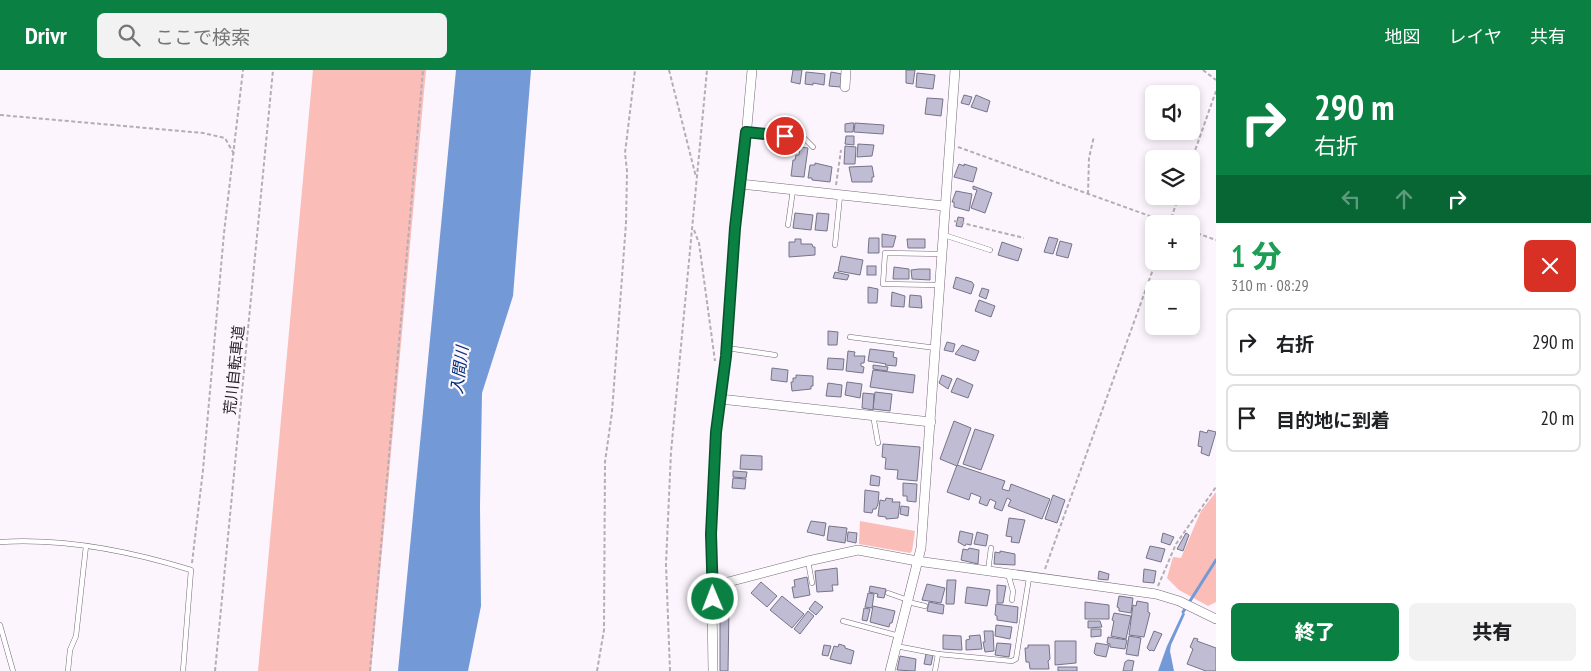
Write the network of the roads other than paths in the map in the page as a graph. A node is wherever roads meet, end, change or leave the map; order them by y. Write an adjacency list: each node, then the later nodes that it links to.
1 (752, 70): 5 (street)
2 (846, 70): 4 (street)
3 (955, 70): 10 (street)
4 (845, 87)
5 (746, 132): 6 (lane); 7 (street)
6 (814, 147)
7 (740, 184): 8 (street); 18 (street)
8 (793, 190): 9 (street); 11 (lane)
9 (838, 196): 10 (street); 13 (lane)
10 (944, 206): 12 (street)
11 (788, 225)
12 (944, 236): 14 (lane); 15 (street)
13 (835, 245)
14 (990, 250)
15 (942, 254): 16 (street); 16 (lane)
16 (940, 285): 19 (street)
17 (850, 337): 19 (lane)
18 (726, 348): 20 (lane); 21 (street)
19 (936, 348): 23 (street)
20 (775, 355)
21 (720, 398): 22 (street); 34 (street)
22 (873, 416): 23 (street); 24 (lane)
23 (930, 422): 29 (street)
24 (878, 443)
25 (0, 542): 26 (lane)
26 (86, 546): 46 (lane); 47 (lane)
27 (990, 548): 30 (lane)
28 (808, 561): 29 (street); 33 (lane); 34 (street)
29 (917, 561): 30 (street); 37 (street)
30 (988, 572): 31 (street)
31 (1008, 574): 32 (street); 36 (lane)
32 (1029, 578): 39 (street); 44 (lane)
33 (812, 583)
34 (713, 586): 48 (street)
35 (888, 593): 37 (lane)
36 (1012, 600)
37 (908, 601): 38 (lane); 42 (street)
38 (924, 606)
39 (1216, 619)
40 (843, 621): 42 (lane)
41 (0, 625): 45 (lane)
42 (898, 636): 43 (street)
43 (896, 646): 44 (lane); 49 (street)
44 (938, 654): 50 (lane)
45 (13, 671)
46 (68, 671)
47 (183, 671)
48 (713, 671)
49 (890, 671)
50 (936, 671)

